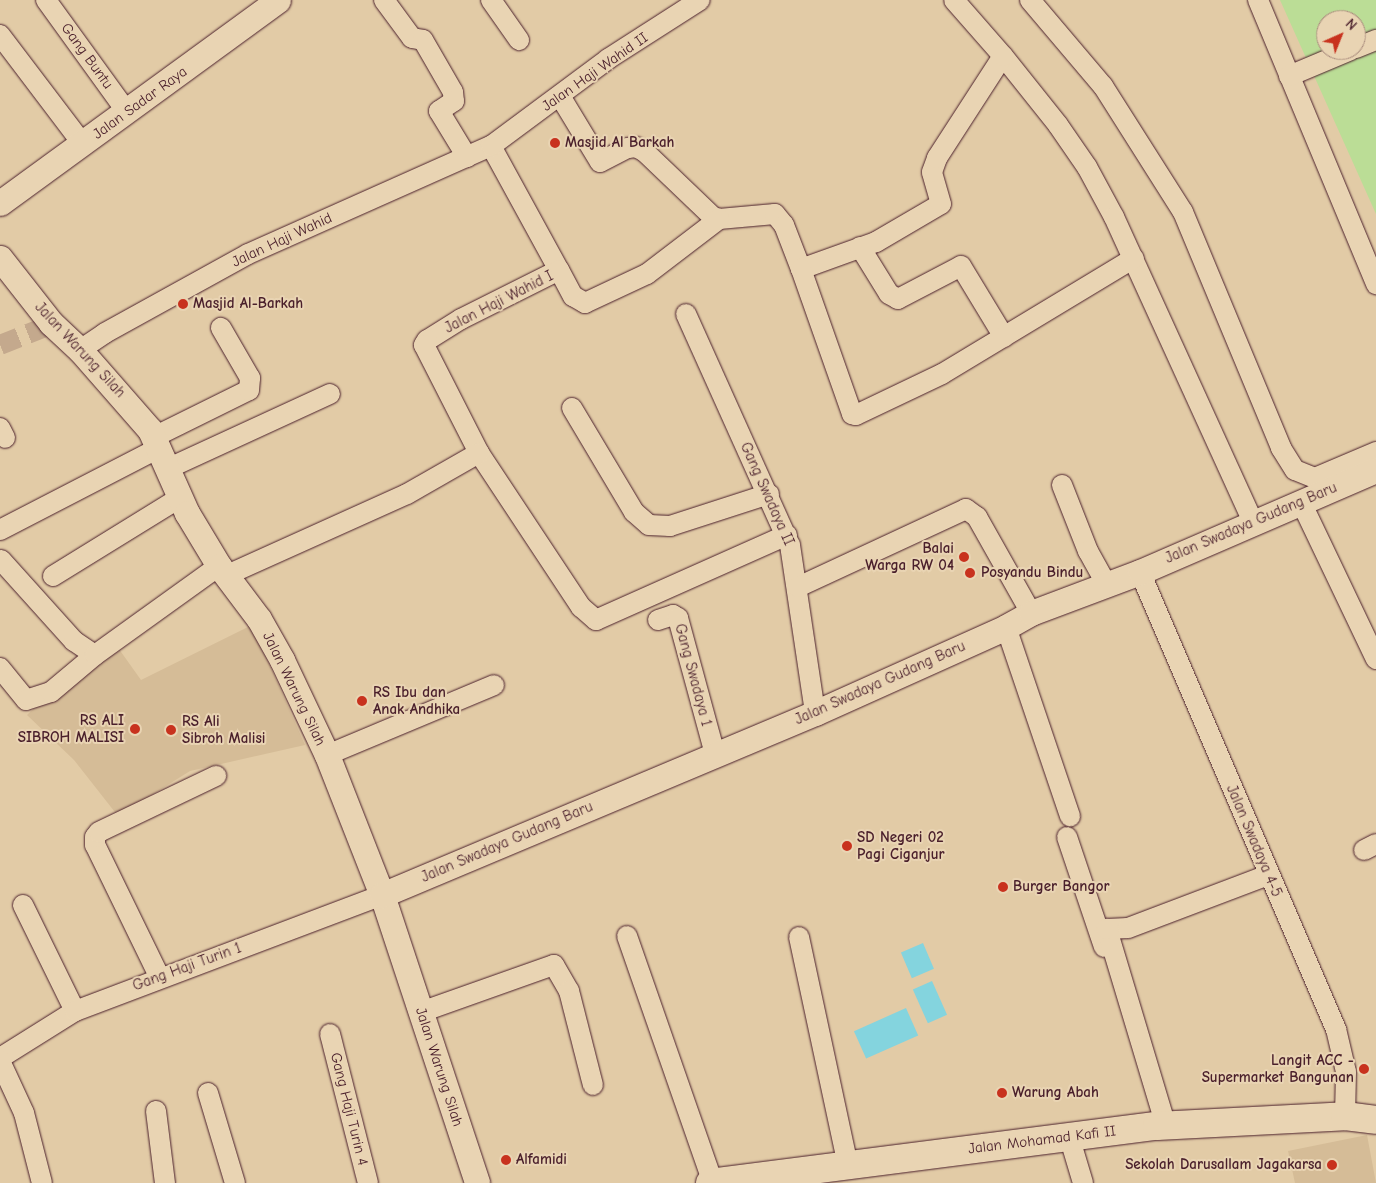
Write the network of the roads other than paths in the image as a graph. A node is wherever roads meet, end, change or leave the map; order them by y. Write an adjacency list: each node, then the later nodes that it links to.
1 (46, 0): 15 (street, Gang Buntu)
2 (278, 0): 15 (street, Jalan Sadar Raya)
3 (384, 0): 18 (street)
4 (491, 0): 10 (street)
5 (700, 0): 14 (street, Jalan Haji Wahid II)
6 (954, 0): 11 (street)
7 (1030, 0): 35 (street)
8 (1258, 0): 13 (street)
9 (0, 35): 16 (street)
10 (519, 40)
11 (1004, 56): 22 (street); 24 (street)
12 (1328, 60): 13 (street)
13 (1290, 76): 21 (street)
14 (560, 96): 17 (street, Jalan Haji Wahid II); 20 (street)
15 (127, 112): 19 (street, Jalan Sadar Raya)
16 (76, 135)
17 (491, 146): 18 (street, Jalan Haji Wahid); 26 (street, Jalan Haji Wahid I)
18 (467, 157): 31 (street, Jalan Haji Wahid)
19 (0, 203)
20 (719, 219): 25 (street); 26 (street)
21 (1368, 243): 27 (street)
22 (860, 247): 25 (street); 30 (street)
23 (0, 258): 31 (street, Jalan Warung Silah)
24 (1134, 258): 30 (street); 42 (street)
25 (801, 268): 30 (street)
26 (559, 270): 36 (street, Jalan Haji Wahid I)
27 (1376, 284)
28 (686, 314): 39 (street, Gang Swadaya II)
29 (220, 328): 34 (street)
30 (1004, 337)
31 (80, 350): 34 (street, Jalan Warung Silah)
32 (330, 394): 34 (street)
33 (572, 408): 39 (street)
34 (161, 451): 40 (street, Jalan Warung Silah); 43 (street)
35 (1376, 452)
36 (479, 453): 44 (street); 46 (street)
37 (1376, 470): 41 (street, Jalan Swadaya Gudang Baru)
38 (1062, 485): 49 (street)
39 (769, 494): 44 (street, Gang Swadaya II)
40 (181, 497): 46 (street, Jalan Warung Silah); 48 (street)
41 (1301, 502): 42 (street, Jalan Swadaya Gudang Baru); 55 (street)
42 (1253, 522): 47 (street, Jalan Swadaya Gudang Baru)
43 (0, 530)
44 (787, 536): 50 (street, Gang Swadaya II)
45 (1, 560): 54 (street)
46 (223, 570): 54 (street); 60 (street, Jalan Warung Silah)
47 (1140, 572): 49 (street, Jalan Swadaya Gudang Baru); 64 (street, Jalan Swadaya 4-5)
48 (53, 576)
49 (1106, 584): 51 (street, Jalan Swadaya Gudang Baru)
50 (798, 587): 51 (street); 58 (street, Gang Swadaya II)
51 (1030, 613): 53 (street, Jalan Swadaya Gudang Baru)
52 (658, 620): 59 (street, Gang Swadaya 1)
53 (1006, 627): 58 (street, Jalan Swadaya Gudang Baru); 62 (street)
54 (95, 655): 56 (street)
55 (1376, 659)
56 (0, 668)
57 (494, 685): 60 (street)
58 (814, 713): 59 (street, Jalan Swadaya Gudang Baru)
59 (715, 754): 65 (street, Jalan Swadaya Gudang Baru)
60 (327, 755): 65 (street, Jalan Warung Silah)
61 (216, 776): 69 (street)
62 (1070, 816)
63 (1067, 837): 79 (street)
64 (1268, 875): 77 (street, Jalan Swadaya 4-5); 79 (street)
65 (382, 895): 69 (street, Gang Haji Turin 1); 71 (street, Jalan Warung Silah)
66 (23, 905): 70 (street)
67 (627, 936): 89 (street)
68 (799, 937): 81 (street)
69 (160, 978): 70 (street, Gang Haji Turin 1)
70 (75, 1010): 73 (street, Gang Haji Turin 1)
71 (421, 1012): 74 (street); 88 (street, Jalan Warung Silah)
72 (330, 1034): 87 (street, Gang Haji Turin 4)
73 (0, 1059): 84 (street)
74 (593, 1085)
75 (208, 1093): 86 (street)
76 (156, 1111): 85 (street)
77 (1345, 1116): 78 (main road, Jalan Mohamad Kafi II); 79 (main road, Jalan Mohamad Kafi II)
78 (1376, 1120)
79 (1162, 1126): 80 (main road, Jalan Mohamad Kafi II)
80 (1071, 1142): 81 (main road, Jalan Mohamad Kafi II); 82 (street)
81 (848, 1165): 83 (main road, Jalan Mohamad Kafi II)
82 (1081, 1177)
83 (741, 1181): 89 (main road, Jalan Mohamad Kafi II)
84 (42, 1183)
85 (165, 1183)
86 (235, 1183)
87 (368, 1183)
88 (476, 1183)
89 (712, 1183)

